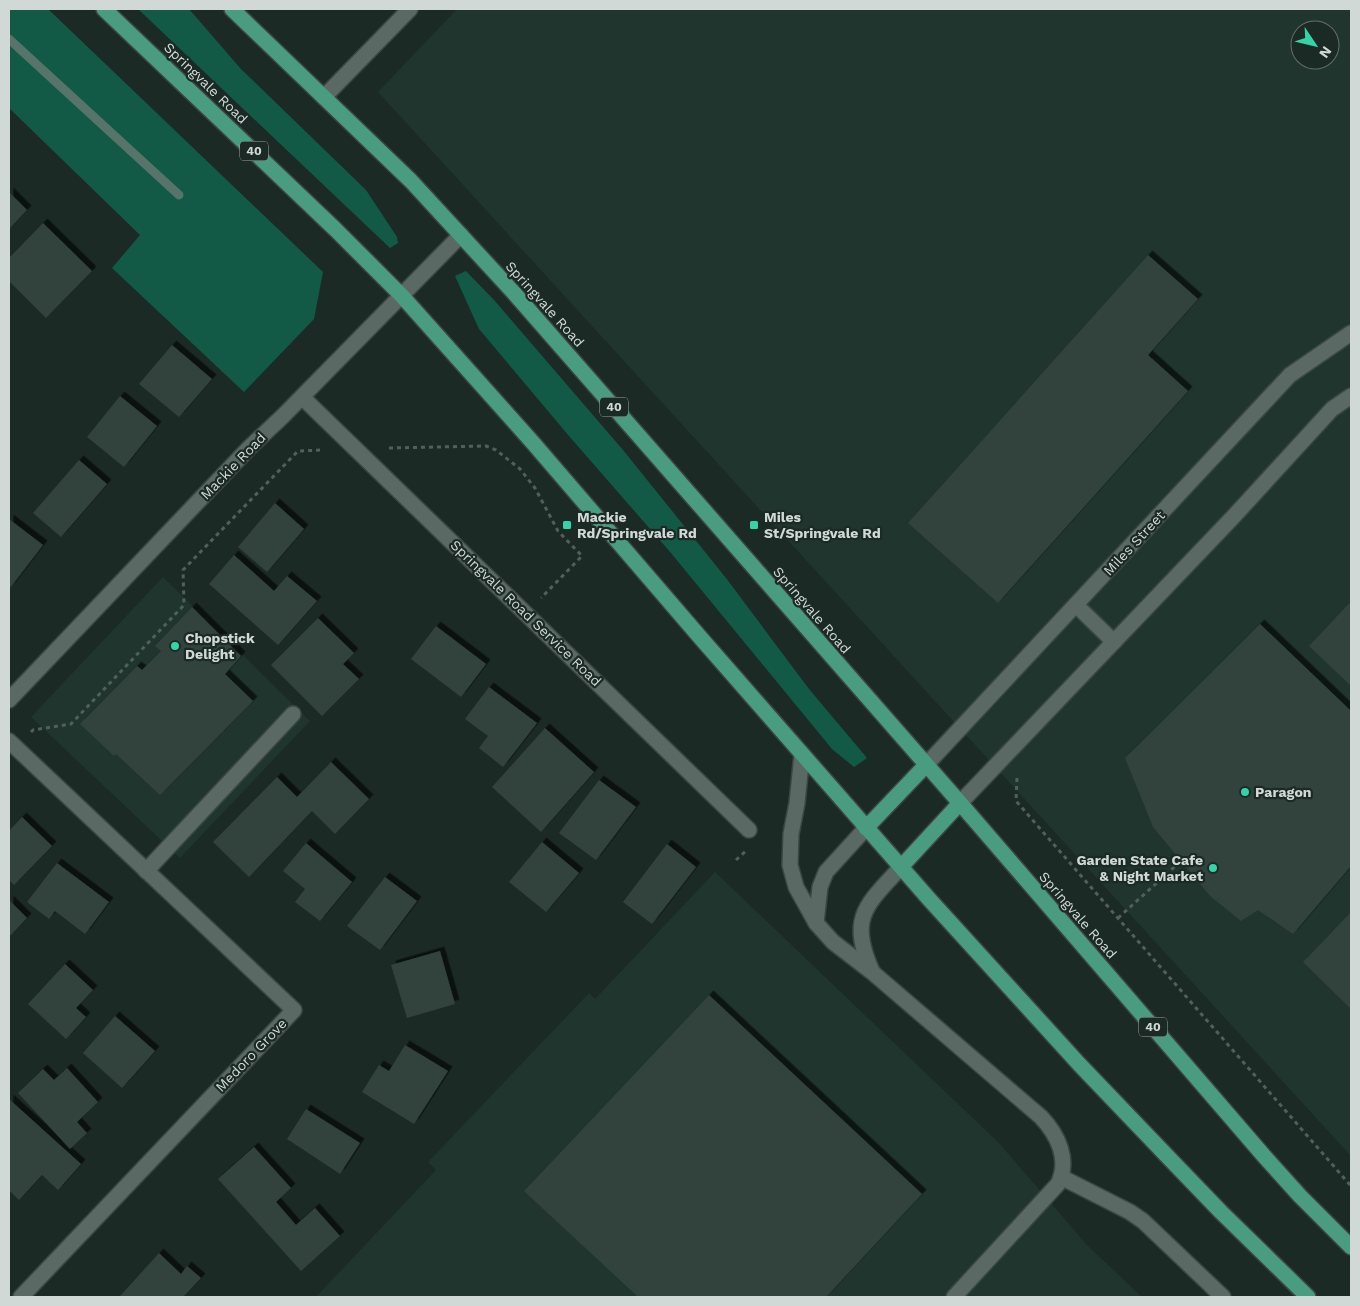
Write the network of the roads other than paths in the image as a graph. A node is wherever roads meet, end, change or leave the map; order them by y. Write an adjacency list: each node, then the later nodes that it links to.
1 (104, 9): 6 (highway, Springvale Road / 40)
2 (232, 9): 4 (highway, Springvale Road / 40)
3 (410, 9): 4 (street)
4 (324, 97): 5 (highway, Springvale Road / 40)
5 (461, 236): 6 (street, Mackie Road); 16 (highway, Springvale Road / 40)
6 (402, 296): 9 (street, Mackie Road); 15 (highway, Springvale Road / 40)
7 (1351, 333): 10 (street, Miles Street)
8 (1351, 396): 11 (street)
9 (302, 397): 12 (street, Mackie Road); 19 (street, Springvale Road Service Road)
10 (1076, 605): 11 (street); 16 (street, Miles Street)
11 (1114, 642): 17 (street)
12 (9, 700)
13 (292, 714): 21 (street)
14 (12, 744): 21 (street, Medoro Grove)
15 (802, 754): 18 (highway, Springvale Road / 40); 22 (street)
16 (926, 765): 17 (highway, Springvale Road / 40); 18 (highway)
17 (960, 803): 20 (highway); 25 (highway, Springvale Road / 40)
18 (866, 828): 20 (highway, Springvale Road / 40); 22 (street)
19 (749, 830)
20 (901, 867): 23 (street); 29 (highway, Springvale Road / 40)
21 (146, 870): 26 (street, Medoro Grove)
22 (816, 923): 23 (street)
23 (872, 972): 24 (street)
24 (1061, 1177): 27 (street); 28 (street)
25 (1351, 1247)
26 (21, 1297)
27 (954, 1297)
28 (1222, 1297)
29 (1308, 1297)

